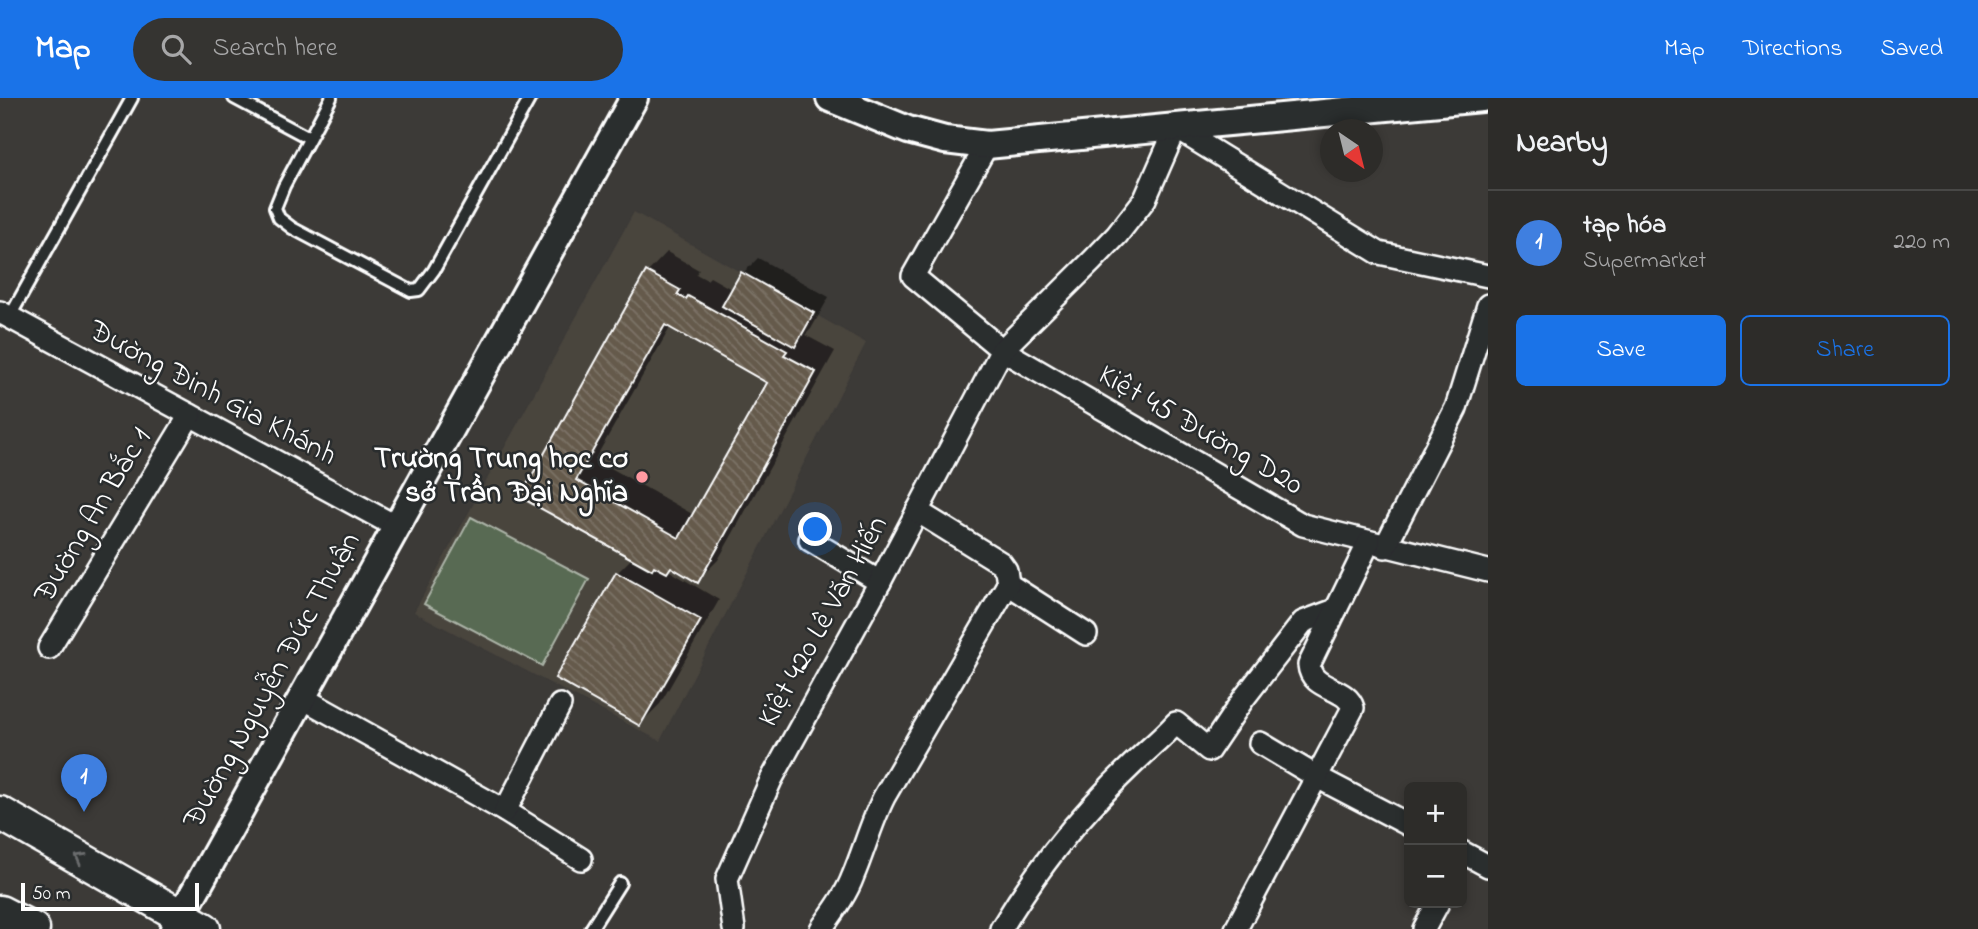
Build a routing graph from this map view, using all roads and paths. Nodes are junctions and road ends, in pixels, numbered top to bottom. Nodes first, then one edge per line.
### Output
1 (132, 98) edge
2 (234, 98) edge
3 (331, 98) edge
4 (530, 98) edge
5 (634, 98) edge
6 (830, 98) edge
7 (1482, 98) edge
8 (1175, 128) junction
9 (309, 138) junction
10 (987, 145) junction
11 (1488, 276) edge
12 (1488, 305) edge
13 (3, 321) edge
14 (1002, 350) junction
15 (190, 415) junction
16 (918, 511) junction
17 (397, 527) junction
18 (810, 540) dead end
19 (1377, 544) junction
20 (1488, 571) edge
21 (880, 582) junction
22 (1008, 584) junction
23 (1335, 610) junction
24 (1086, 634) dead end
25 (50, 648) dead end
26 (301, 697) junction
27 (560, 705) dead end
28 (1260, 743) dead end
29 (1317, 777) junction
30 (505, 811) junction
31 (0, 813) edge
32 (1404, 822) edge
33 (1467, 857) edge
34 (581, 859) dead end
35 (1488, 866) edge
36 (620, 883) dead end
37 (1435, 908) edge
38 (0, 912) edge
39 (186, 925) edge
40 (33, 929) edge
41 (591, 929) edge
42 (734, 929) edge
43 (821, 929) edge
44 (1001, 929) edge
45 (1236, 929) edge
46 (1424, 929) edge

1 - 13 lane
2 - 9 lane
3 - 9 lane
4 - 9 lane
5 - 17 street, Đường Nguyễn Đức Thuận
6 - 10 street
7 - 8 street
8 - 10 street
8 - 11 street
8 - 14 street, Kiệt 420 Lê Văn Hiến
10 - 14 street, Kiệt 45 Đường D20
12 - 19 street
13 - 15 street, Đường Đinh Gia Khánh
14 - 16 street, Kiệt 420 Lê Văn Hiến
14 - 19 street, Kiệt 45 Đường D20
15 - 17 street, Đường Đinh Gia Khánh
15 - 25 street, Đường An Bắc 1
16 - 21 street, Kiệt 420 Lê Văn Hiến
16 - 22 street
17 - 26 street, Đường Nguyễn Đức Thuận
18 - 21 street
19 - 20 street, Kiệt 45 Đường D20
19 - 23 street
21 - 42 street, Kiệt 420 Lê Văn Hiến
22 - 24 street
22 - 43 street
23 - 29 street
23 - 44 street
26 - 30 street
26 - 39 street, Đường Nguyễn Đức Thuận
27 - 30 street
28 - 29 street
29 - 32 street
29 - 45 street
30 - 34 street
39 -> 31 main road
33 - 35 street
36 - 41 lane
37 - 46 street
38 - 40 main road

